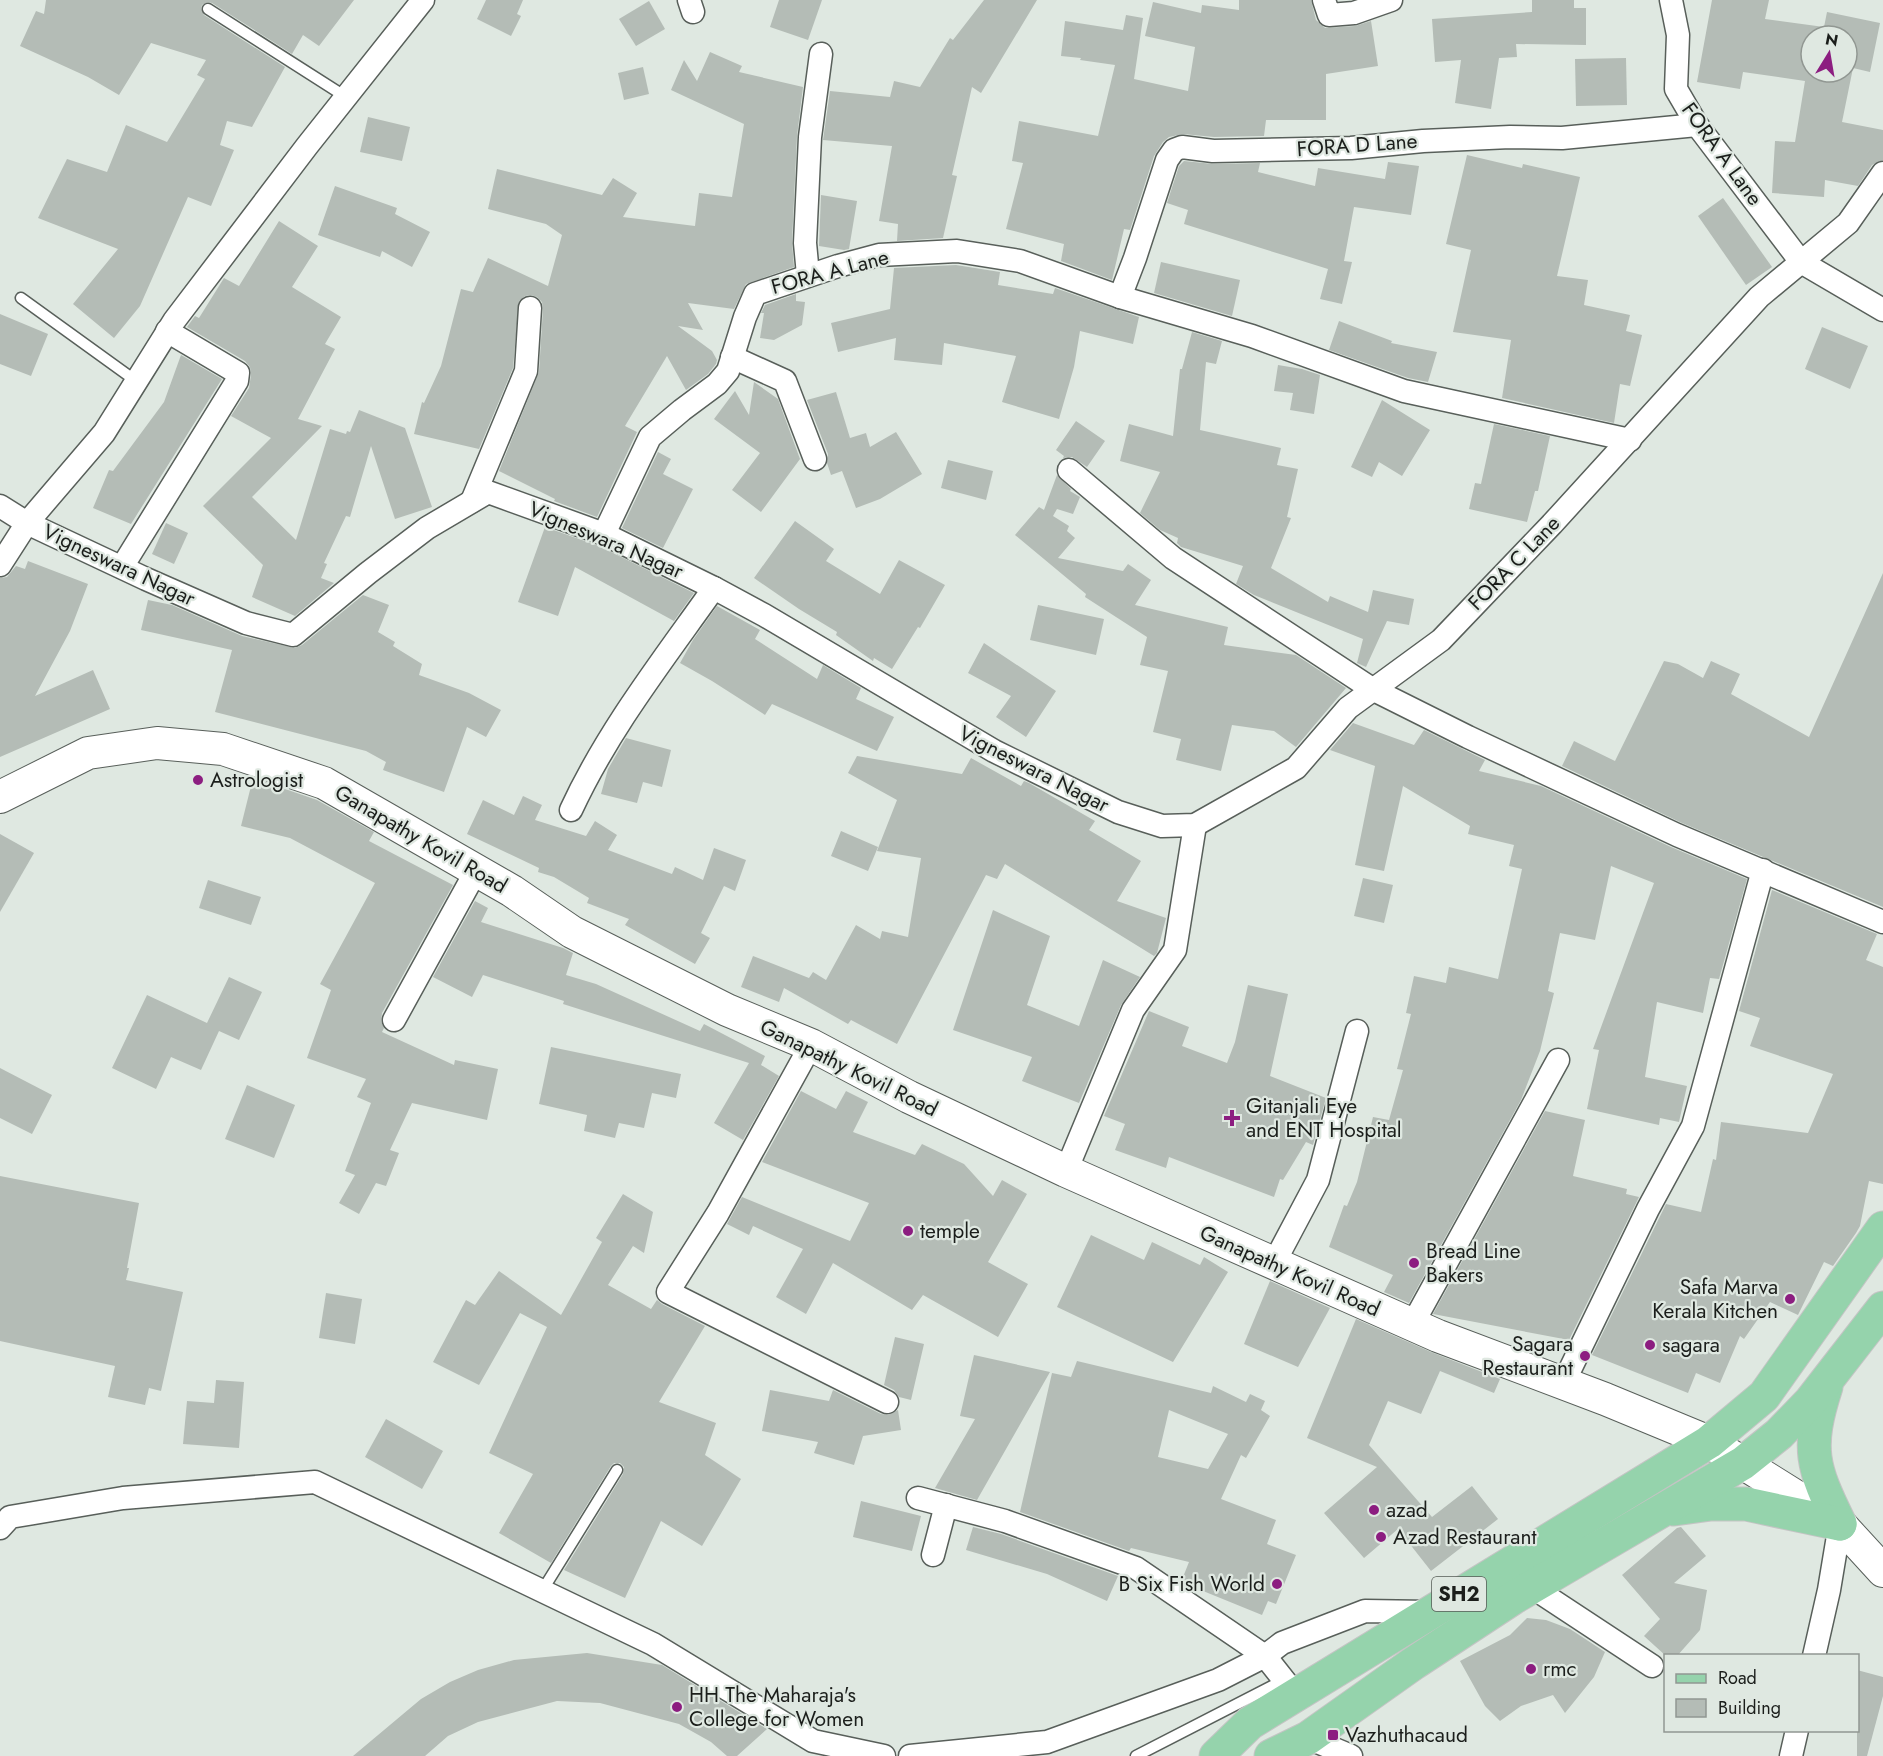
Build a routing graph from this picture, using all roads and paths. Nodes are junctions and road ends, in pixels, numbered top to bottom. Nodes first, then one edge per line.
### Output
1 (423, 0) edge
2 (1324, 0) edge
3 (1391, 0) edge
4 (1671, 0) edge
5 (208, 9) dead end
6 (821, 54) dead end
7 (346, 97) junction
8 (1697, 125) junction
9 (1883, 173) edge
10 (1801, 262) junction
11 (808, 275) junction
12 (1120, 297) junction
13 (21, 298) dead end
14 (530, 308) dead end
15 (1883, 310) edge
16 (167, 331) junction
17 (732, 357) junction
18 (136, 381) junction
19 (1630, 440) junction
20 (815, 459) dead end
21 (1069, 470) dead end
22 (472, 501) junction
23 (0, 506) edge
24 (27, 523) junction
25 (603, 534) junction
26 (0, 565) edge
27 (122, 567) junction
28 (714, 588) junction
29 (1372, 689) junction
30 (0, 797) edge
31 (571, 810) dead end
32 (1195, 825) junction
33 (476, 870) junction
34 (1763, 870) junction
35 (1883, 922) edge
36 (394, 1020) dead end
37 (1357, 1031) dead end
38 (811, 1046) junction
39 (1558, 1060) dead end
40 (1066, 1171) junction
41 (1883, 1228) edge
42 (1274, 1263) junction
43 (1883, 1308) edge
44 (1412, 1325) junction
45 (1828, 1380) junction
46 (1563, 1384) junction
47 (887, 1402) dead end
48 (1709, 1442) junction
49 (1743, 1462) junction
50 (617, 1470) dead end
51 (918, 1498) dead end
52 (946, 1505) junction
53 (1664, 1510) junction
54 (1840, 1524) junction
55 (0, 1528) edge
56 (1883, 1553) edge
57 (933, 1555) dead end
58 (1883, 1571) edge
59 (1532, 1587) junction
60 (542, 1591) junction
61 (1429, 1612) junction
62 (1814, 1654) edge
63 (1265, 1656) junction
64 (1652, 1666) dead end
65 (1290, 1687) junction
66 (1797, 1732) edge
67 (1308, 1738) junction
68 (884, 1756) edge
69 (910, 1756) edge
70 (1136, 1756) edge
71 (1216, 1756) edge
72 (1271, 1756) edge
73 (1351, 1756) edge
74 (1791, 1756) edge

1 - 7 street
2 - 3 street
4 - 8 street, FORA A Lane
5 - 7 lane
6 - 11 street
7 - 16 street
8 - 10 street, FORA A Lane
8 - 12 street, FORA D Lane
9 - 10 street, FORA C Lane
10 - 15 street
10 - 19 street, FORA C Lane
11 - 12 street, FORA A Lane
11 - 17 street, FORA A Lane
12 - 19 street, FORA A Lane
13 - 18 lane
14 - 22 street
16 - 18 street
16 - 27 street
17 - 20 street
17 - 25 street, FORA A Lane
18 - 24 street
19 - 29 street, FORA C Lane
21 - 29 street
22 - 25 street, Vigneswara Nagar
22 - 27 street, Vigneswara Nagar
23 - 24 street, Vigneswara Nagar
24 - 26 street
24 - 27 street, Vigneswara Nagar
25 - 28 street, Vigneswara Nagar
28 - 31 street
28 - 32 street, Vigneswara Nagar
29 - 32 street, FORA C Lane
29 - 34 street
30 - 33 main road, Ganapathy Kovil Road
32 - 40 street
33 - 36 street
33 - 38 main road, Ganapathy Kovil Road
34 - 35 street
34 - 46 street
37 - 42 street
38 - 40 main road, Ganapathy Kovil Road
38 - 47 street
39 - 44 street
40 - 42 main road, Ganapathy Kovil Road
41 - 48 main road, SH2
42 - 44 main road, Ganapathy Kovil Road
43 - 45 main road
44 - 46 main road, Ganapathy Kovil Road
45 - 49 main road
45 - 54 main road
46 - 48 main road, Ganapathy Kovil Road
48 - 49 main road, Ganapathy Kovil Road
48 - 61 main road, SH2
49 - 53 main road
49 - 54 main road, Ganapathy Kovil Road
50 - 60 lane
51 - 52 street
52 - 57 street
52 - 63 street
53 - 54 main road
53 - 59 main road
54 - 56 street
54 - 58 main road, Ganapathy Kovil Road
54 - 62 street
55 - 60 street
59 - 64 street
59 - 67 main road
60 - 68 street
61 - 63 street
61 - 65 main road, SH2
63 - 65 street
63 - 69 street
65 - 70 lane
65 - 71 main road, SH2
66 - 74 street
67 - 72 main road
67 - 73 street

